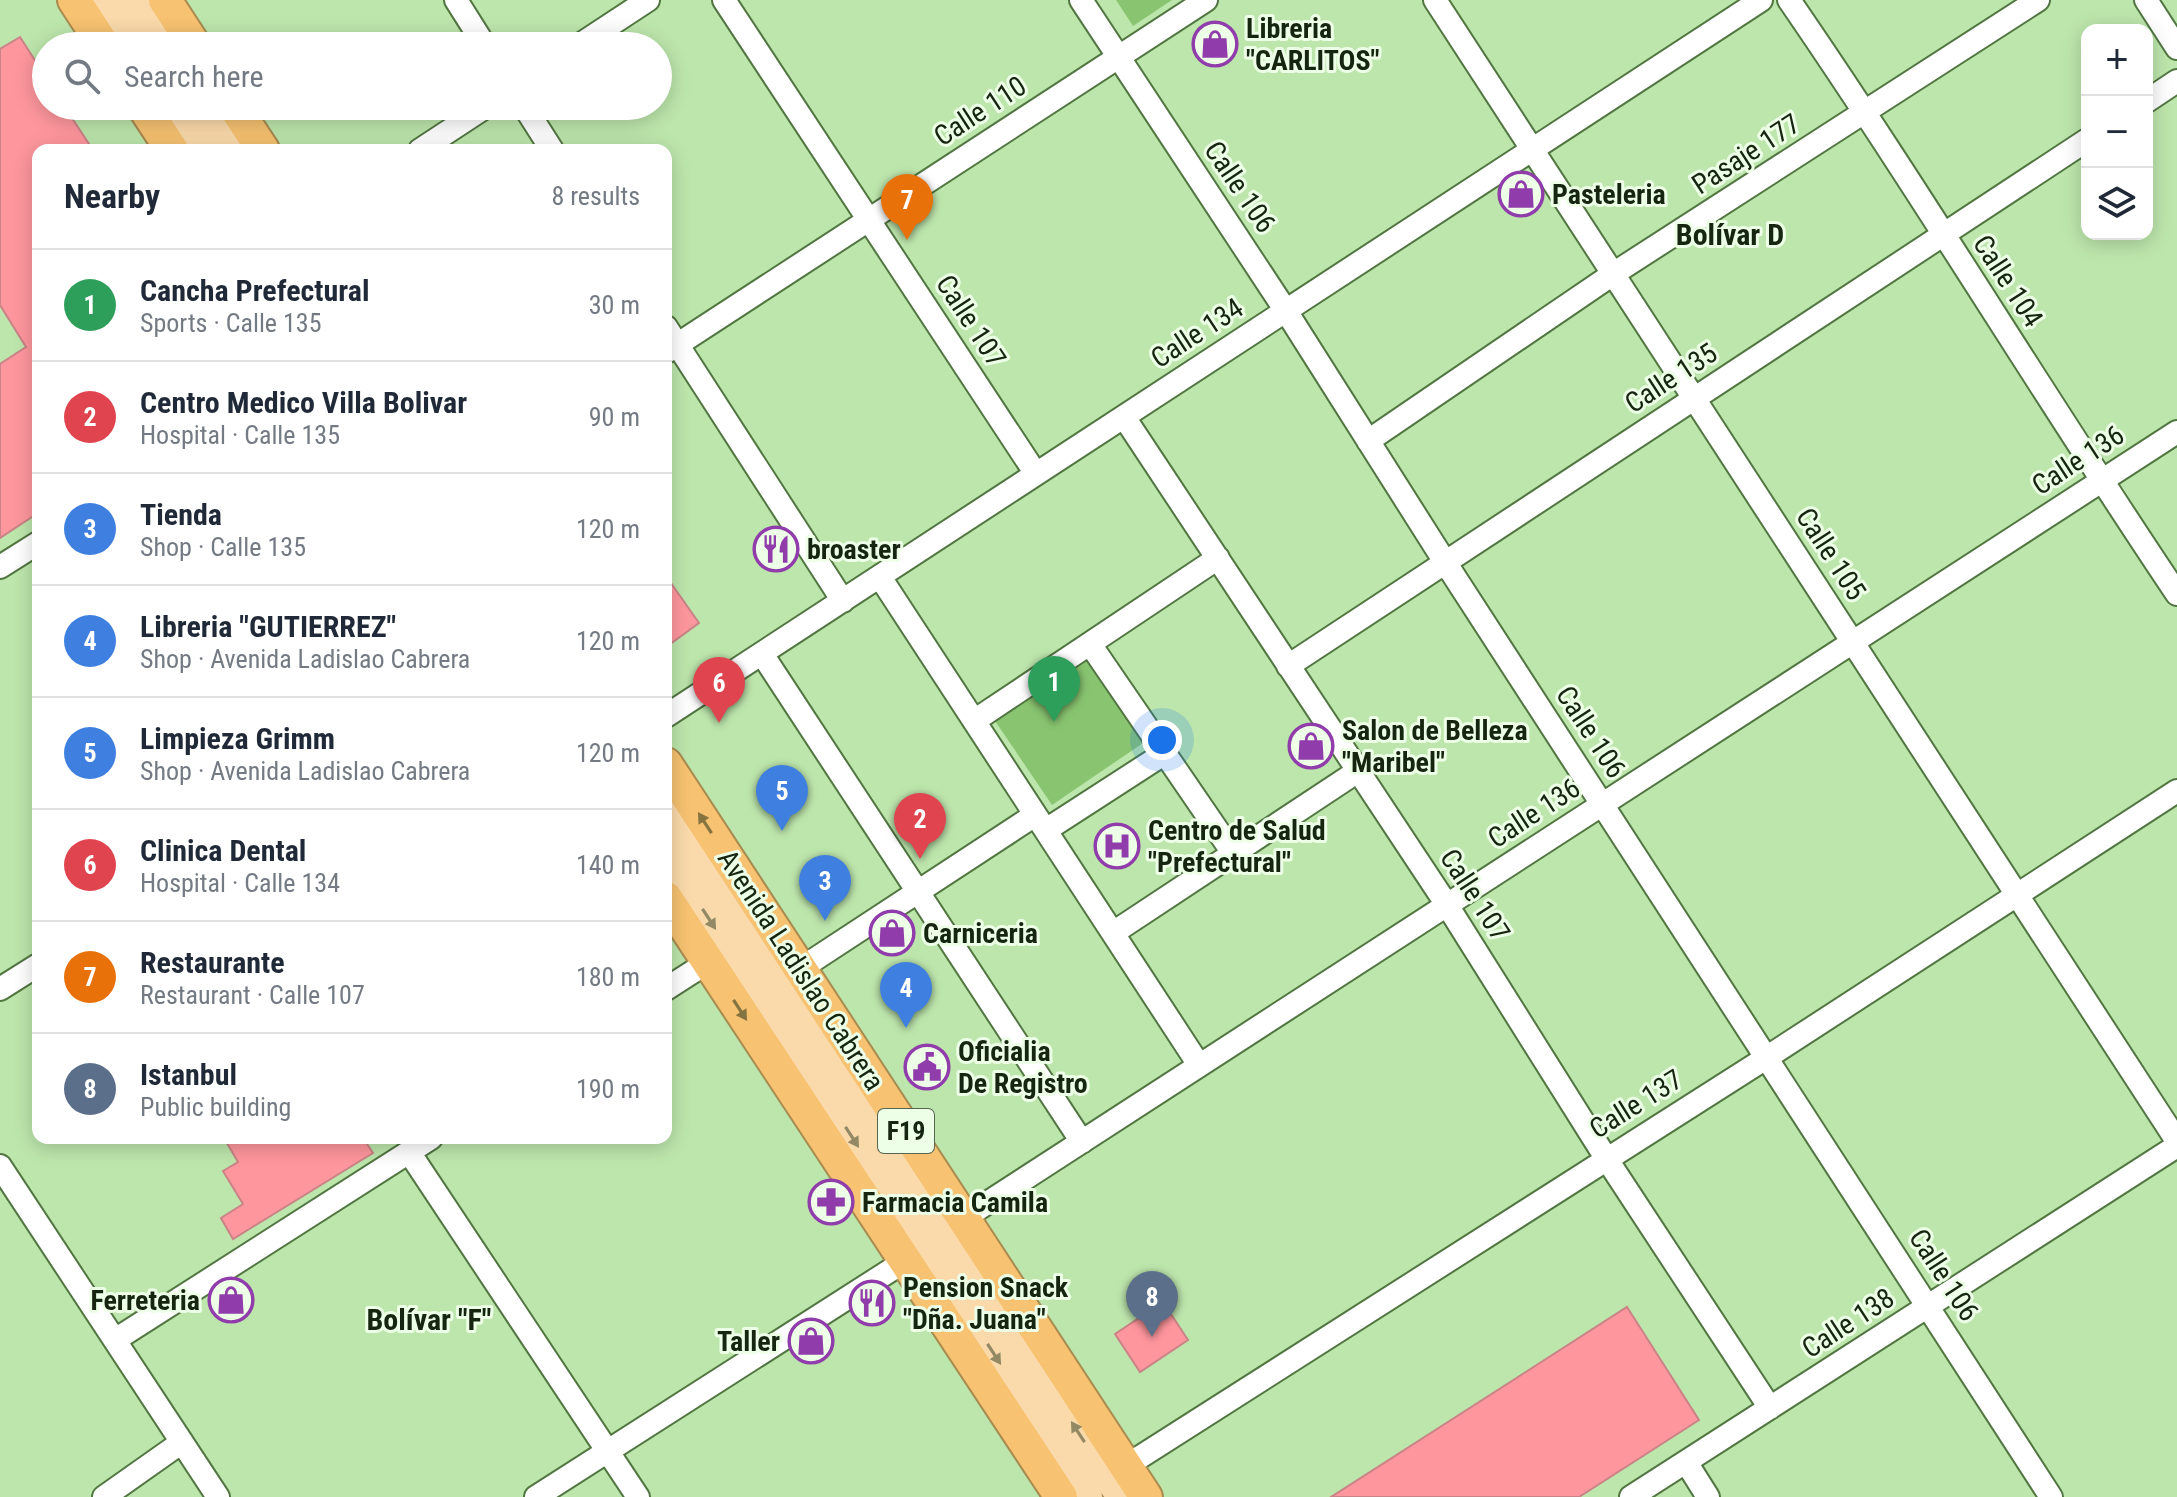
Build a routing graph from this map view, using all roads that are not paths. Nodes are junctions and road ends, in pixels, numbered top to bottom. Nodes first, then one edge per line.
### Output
1 (134, 0) edge
2 (165, 0) edge
3 (456, 0) edge
4 (648, 0) edge
5 (724, 0) edge
6 (1081, 0) edge
7 (1206, 0) edge
8 (1435, 0) edge
9 (1761, 0) edge
10 (1789, 0) edge
11 (2038, 0) edge
12 (2146, 0) edge
13 (87, 2) edge
14 (99, 32) edge
15 (120, 32) edge
16 (155, 32) edge
17 (186, 32) edge
18 (476, 32) edge
19 (599, 32) edge
20 (2177, 48) edge
21 (1118, 57) junction
22 (2177, 81) edge
23 (2153, 97) edge
24 (1866, 112) junction
25 (152, 120) edge
26 (184, 120) edge
27 (213, 120) edge
28 (243, 120) edge
29 (466, 120) edge
30 (533, 120) edge
31 (168, 144) edge
32 (199, 144) edge
33 (229, 144) edge
34 (259, 144) edge
35 (429, 144) edge
36 (548, 144) edge
37 (2081, 144) edge
38 (1532, 150) junction
39 (869, 220) junction
40 (1943, 235) junction
41 (1613, 274) junction
42 (1286, 311) junction
43 (672, 340) edge
44 (672, 344) edge
45 (1694, 399) junction
46 (1124, 417) junction
47 (2177, 432) edge
48 (1368, 441) junction
49 (1036, 474) junction
50 (2101, 481) junction
51 (32, 547) edge
52 (1218, 558) junction
53 (1445, 562) junction
54 (0, 567) edge
55 (880, 577) junction
56 (2177, 594) edge
57 (843, 601) junction
58 (1853, 642) junction
59 (1090, 644) junction
60 (762, 654) junction
61 (1288, 666) junction
62 (672, 712) edge
63 (974, 721) junction
64 (1165, 753) junction
65 (1358, 771) junction
66 (672, 773) edge
67 (2177, 791) edge
68 (1603, 804) junction
69 (672, 816) edge
70 (1041, 822) junction
71 (1233, 853) junction
72 (672, 863) edge
73 (919, 890) junction
74 (2017, 895) junction
75 (1447, 905) junction
76 (672, 907) edge
77 (1113, 933) junction
78 (708, 962) junction
79 (32, 969) edge
80 (800, 969) junction
81 (672, 985) edge
82 (0, 989) edge
83 (1766, 1058) junction
84 (1199, 1065) junction
85 (1082, 1142) junction
86 (422, 1144) edge
87 (2177, 1144) edge
88 (409, 1152) junction
89 (1606, 1158) junction
90 (0, 1166) edge
91 (964, 1218) junction
92 (905, 1261) junction
93 (1929, 1306) junction
94 (115, 1340) junction
95 (1770, 1408) junction
96 (182, 1442) junction
97 (608, 1451) junction
98 (1686, 1462) junction
99 (1123, 1481) edge
100 (104, 1497) edge
101 (218, 1497) edge
102 (536, 1497) edge
103 (638, 1497) edge
104 (1061, 1497) edge
105 (1088, 1497) edge
106 (1146, 1497) edge
107 (1631, 1497) edge
108 (1708, 1497) edge
109 (2051, 1497) edge

1 - 16 main road
2 - 17 highway
3 - 18 street
4 - 19 street
5 - 39 street, Calle 107
6 - 21 street, Calle 106
7 - 21 street, Calle 110
8 - 38 street, Calle 105
9 - 38 street, Calle 134
10 - 24 street, Calle 104
11 - 24 street, Pasaje 177
12 - 20 street
13 - 14 highway
13 - 15 main road
21 - 39 street, Calle 110
21 - 42 street, Calle 106
22 - 23 street
24 - 40 street, Calle 104
24 - 41 street, Pasaje 177
25 - 31 highway
26 - 32 main road
27 - 33 main road
28 - 34 highway
29 - 35 street
30 - 36 street
37 - 40 street, Calle 135
38 - 41 street, Calle 105
38 - 42 street, Calle 134
39 - 43 street, Calle 110
39 - 49 street, Calle 107
40 - 45 street, Calle 135
40 - 50 street, Calle 104
41 - 45 street, Calle 105
41 - 48 street, Pasaje 177
42 - 46 street, Calle 134
42 - 48 street, Calle 106
44 - 57 street
45 - 53 street, Calle 135
45 - 58 street, Calle 105
46 - 49 street, Calle 134
46 - 52 street, Calle 107
47 - 50 street, Calle 136
48 - 53 street, Calle 106
49 - 55 street, Calle 134
50 - 56 street, Calle 104
50 - 58 street, Calle 136
51 - 54 street
52 - 59 street
52 - 61 street, Calle 107
53 - 61 street, Calle 135
53 - 68 street, Calle 106
55 - 57 street, Calle 134
55 - 63 street
57 - 60 street, Calle 134
58 - 68 street, Calle 136
58 - 74 street, Calle 105
59 - 63 street
59 - 64 street
60 - 62 street, Calle 134
60 - 73 street
61 - 65 street, Calle 107
63 - 70 street
64 - 70 street
64 - 71 street
65 - 71 street
65 - 75 street, Calle 107
80 -> 66 highway, Avenida Ladislao Cabrera / F19
67 - 74 street, Calle 137
68 - 75 street, Calle 136
68 - 83 street, Calle 106
99 -> 69 main road, Avenida Ladislao Cabrera / F19
70 - 73 street
70 - 77 street
71 - 77 street
72 -> 105 main road, Avenida Ladislao Cabrera / F19
73 - 80 street
73 - 85 street
74 - 83 street, Calle 137
74 - 87 street, Calle 105
75 - 84 street, Calle 136
75 - 89 street, Calle 107
76 - 78 highway, F19
77 - 84 street
78 - 81 street
78 -> 92 highway, F19
79 - 82 street
80 - 91 highway, Avenida Ladislao Cabrera / F19
83 - 89 street, Calle 137
83 - 93 street, Calle 106
84 - 85 street, Calle 136
85 - 91 street, Calle 136
86 - 88 street
87 - 93 street, Calle 138
88 - 94 street
88 - 97 street
89 - 95 street, Calle 107
89 - 99 street, Calle 137
90 - 94 street
91 - 99 highway, Avenida Ladislao Cabrera / F19
92 - 97 street
92 - 104 highway, F19
93 - 95 street, Calle 138
93 - 109 street, Calle 106
94 - 96 street
95 - 98 street, Calle 138
96 - 100 street
96 - 101 street
97 - 102 street
97 - 103 street
98 - 107 street, Calle 138
98 - 108 street
99 - 106 highway, Avenida Ladislao Cabrera / F19

